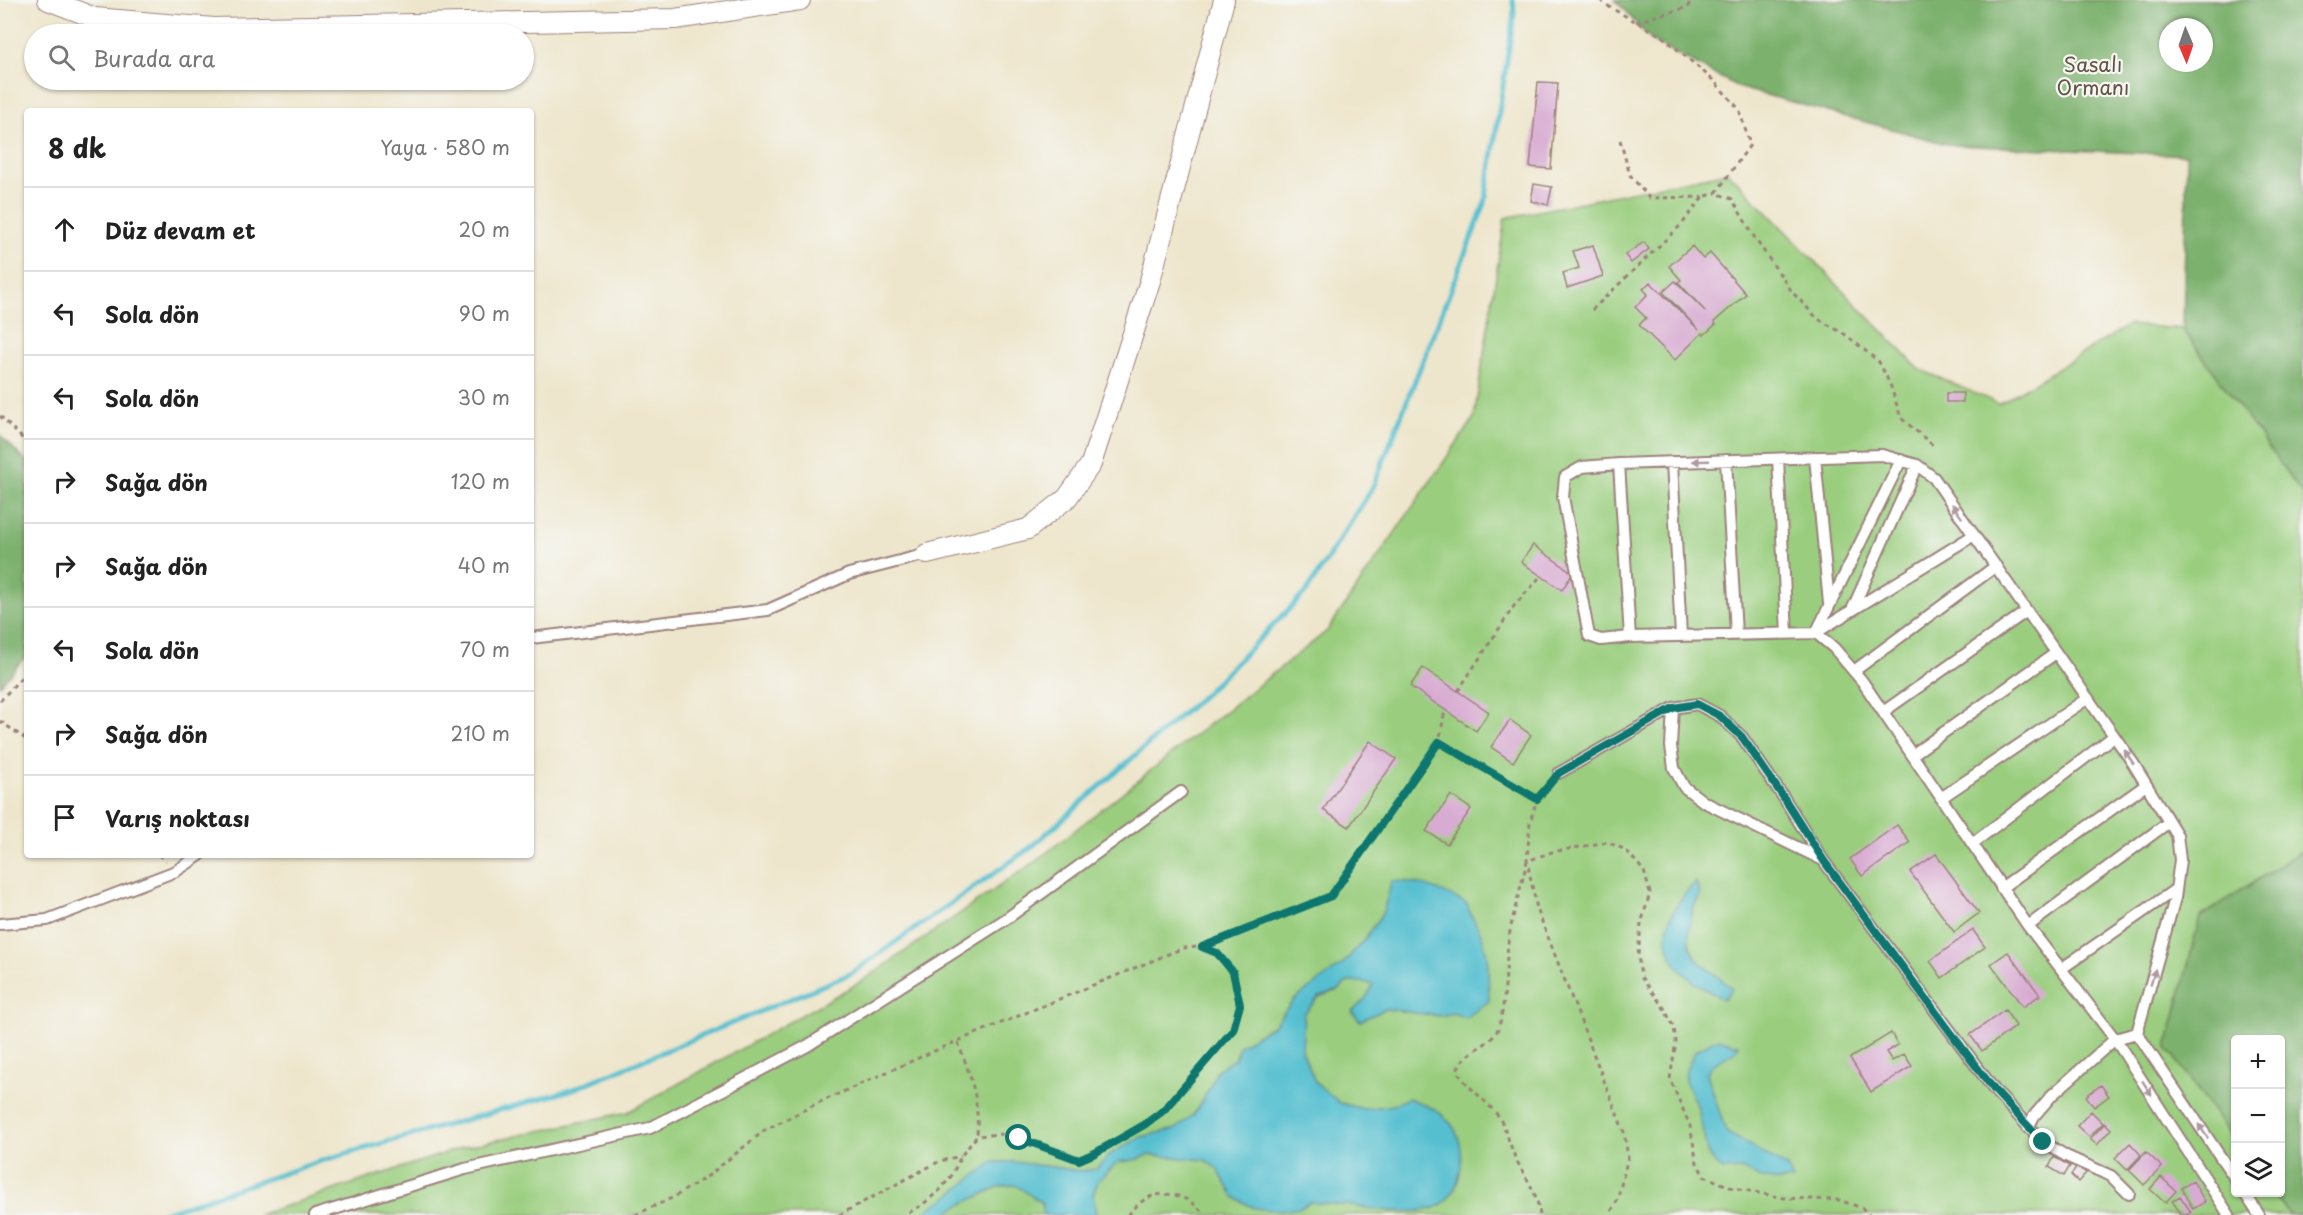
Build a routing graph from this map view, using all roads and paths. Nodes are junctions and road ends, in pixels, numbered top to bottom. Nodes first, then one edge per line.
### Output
1 (48, 0) edge
2 (800, 0) edge
3 (1224, 0) edge
4 (1600, 0) edge
5 (1690, 0) edge
6 (1635, 22) junction
7 (166, 24) edge
8 (419, 24) edge
9 (1620, 140) dead end
10 (1716, 193) junction
11 (1703, 197) junction
12 (1592, 310) dead end
13 (0, 416) edge
14 (24, 440) edge
15 (1935, 447) dead end
16 (1815, 457) junction
17 (1778, 459) junction
18 (1726, 460) junction
19 (1901, 460) junction
20 (1672, 462) junction
21 (1619, 464) junction
22 (1917, 465) junction
23 (1974, 535) junction
24 (927, 554) joint
25 (1996, 566) junction
26 (1541, 576) dead end
27 (1829, 604) junction
28 (1851, 611) junction
29 (2027, 611) junction
30 (1787, 633) junction
31 (1816, 633) junction
32 (1736, 634) junction
33 (1681, 636) junction
34 (1630, 637) junction
35 (534, 638) edge
36 (2056, 653) junction
37 (1854, 671) junction
38 (24, 673) edge
39 (1458, 691) dead end
40 (2088, 698) junction
41 (0, 701) edge
42 (1673, 708) junction
43 (1444, 710) dead end
44 (1882, 712) junction
45 (0, 721) edge
46 (2114, 736) junction
47 (24, 738) edge
48 (1439, 742) junction
49 (1912, 755) junction
50 (1559, 773) joint
51 (2146, 785) junction
52 (1181, 792) dead end
53 (1941, 798) junction
54 (1537, 799) junction
55 (2169, 822) junction
56 (1972, 844) junction
57 (196, 858) edge
58 (1527, 861) junction
59 (1824, 861) junction
60 (2001, 888) junction
61 (2176, 890) junction
62 (0, 924) edge
63 (2028, 926) junction
64 (1202, 947) junction
65 (2061, 969) junction
66 (2137, 1033) junction
67 (2115, 1039) junction
68 (957, 1041) junction
69 (2028, 1128) junction
70 (977, 1136) junction
71 (961, 1156) junction
72 (2231, 1174) edge
73 (2129, 1194) dead end
74 (2247, 1197) edge
75 (315, 1215) edge
76 (635, 1215) edge
77 (839, 1215) edge
78 (905, 1215) edge
79 (1128, 1215) edge
80 (1204, 1215) edge
81 (1540, 1215) edge
82 (1609, 1215) edge
83 (1870, 1215) edge
84 (2229, 1215) edge
85 (2259, 1215) edge

1 - 7 street
2 - 8 street
3 - 24 street
4 - 6 path
5 - 6 path
6 - 10 path
9 - 11 path
10 - 11 path
10 - 15 path
11 - 12 path
13 - 14 path
16 - 17 lane
16 - 19 lane
16 - 27 lane
17 - 18 lane
17 - 30 lane
18 -> 20 lane
18 - 32 lane
19 - 22 lane
19 - 27 lane
20 - 21 lane
20 - 33 lane
21 - 34 lane
21 - 34 lane
23 -> 22 lane
22 - 28 lane
23 - 25 lane
23 - 28 lane
24 - 35 lane
25 - 29 lane
25 - 37 lane
26 - 39 path
27 - 31 lane
28 - 31 lane
29 - 36 lane
29 - 44 lane
30 - 31 lane
30 - 32 lane
31 - 37 lane
32 - 33 lane
33 - 34 lane
36 - 40 lane
36 - 49 lane
37 - 44 lane
38 - 41 path
40 - 46 lane
40 - 53 lane
42 - 50 lane
42 - 59 lane
42 - 59 lane
43 - 48 path
44 - 49 lane
45 - 47 path
51 -> 46 lane
46 - 56 lane
48 - 54 path
48 - 64 path
49 - 53 lane
50 - 54 path
51 - 55 lane
51 - 60 lane
52 - 75 lane
53 - 56 lane
54 - 58 path
55 - 61 lane
55 - 63 lane
56 - 60 lane
57 - 62 lane
58 - 81 path
58 - 82 path
58 - 83 path
59 - 69 lane
60 - 63 lane
61 - 65 lane
66 -> 61 lane
63 - 65 lane
64 - 68 path
64 - 70 path
65 - 67 lane
66 - 67 lane
72 -> 66 lane
67 - 69 lane
67 -> 84 lane
68 - 70 path
68 - 76 path
69 - 73 lane
70 - 71 path
71 - 77 path
71 - 78 path
74 - 85 lane
79 - 80 path

